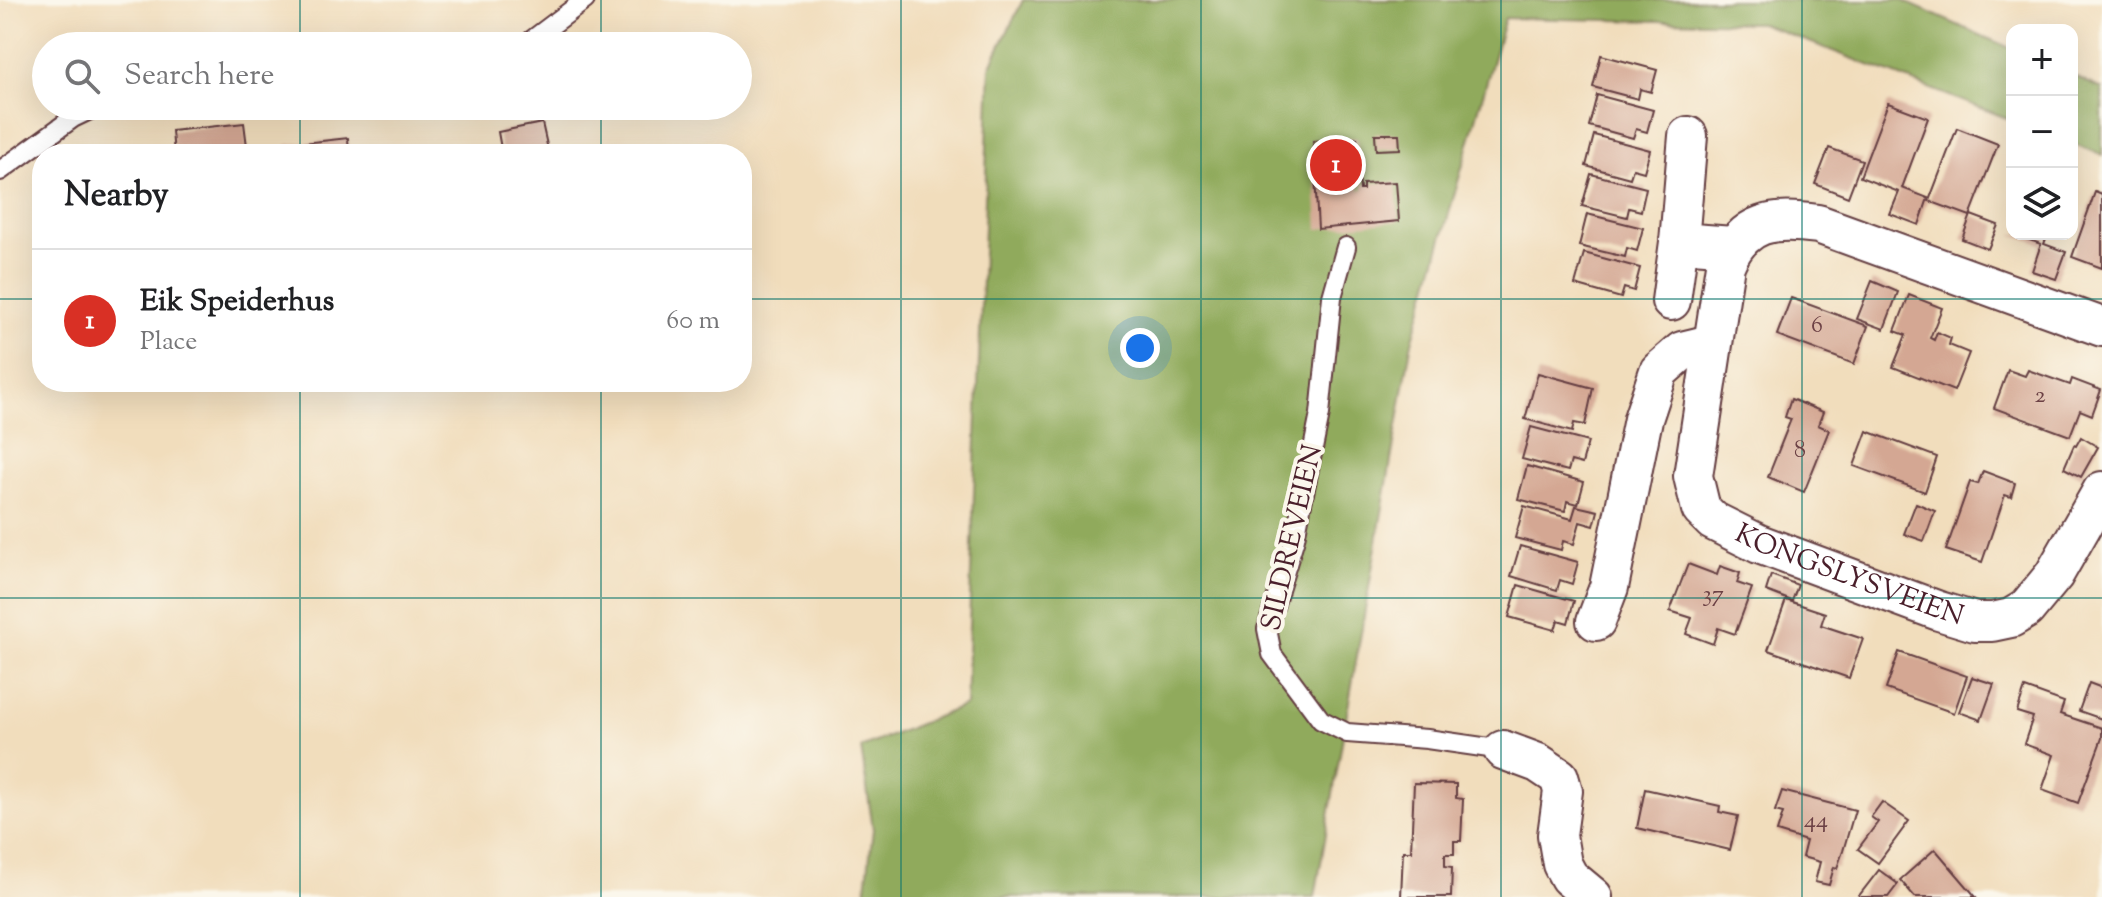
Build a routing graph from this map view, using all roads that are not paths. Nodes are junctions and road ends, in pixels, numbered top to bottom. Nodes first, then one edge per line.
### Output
1 (585, 0) edge
2 (543, 32) edge
3 (70, 120) edge
4 (1688, 136) dead end
5 (37, 144) edge
6 (32, 148) edge
7 (0, 171) edge
8 (1679, 242) junction
9 (1733, 246) junction
10 (1346, 247) dead end
11 (1671, 301) dead end
12 (2102, 327) edge
13 (1711, 344) junction
14 (2102, 491) edge
15 (1596, 621) dead end
16 (1503, 750) joint
17 (1593, 897) edge

1 - 2 lane
3 - 5 lane
4 - 8 street
6 - 7 lane
8 - 9 street
8 - 11 street
9 - 12 street
9 - 13 street, KONGSLYSVEIEN
10 - 16 lane, SILDREVEIEN
13 - 14 street, KONGSLYSVEIEN
13 - 15 street
16 - 17 street, SILDREVEIEN

